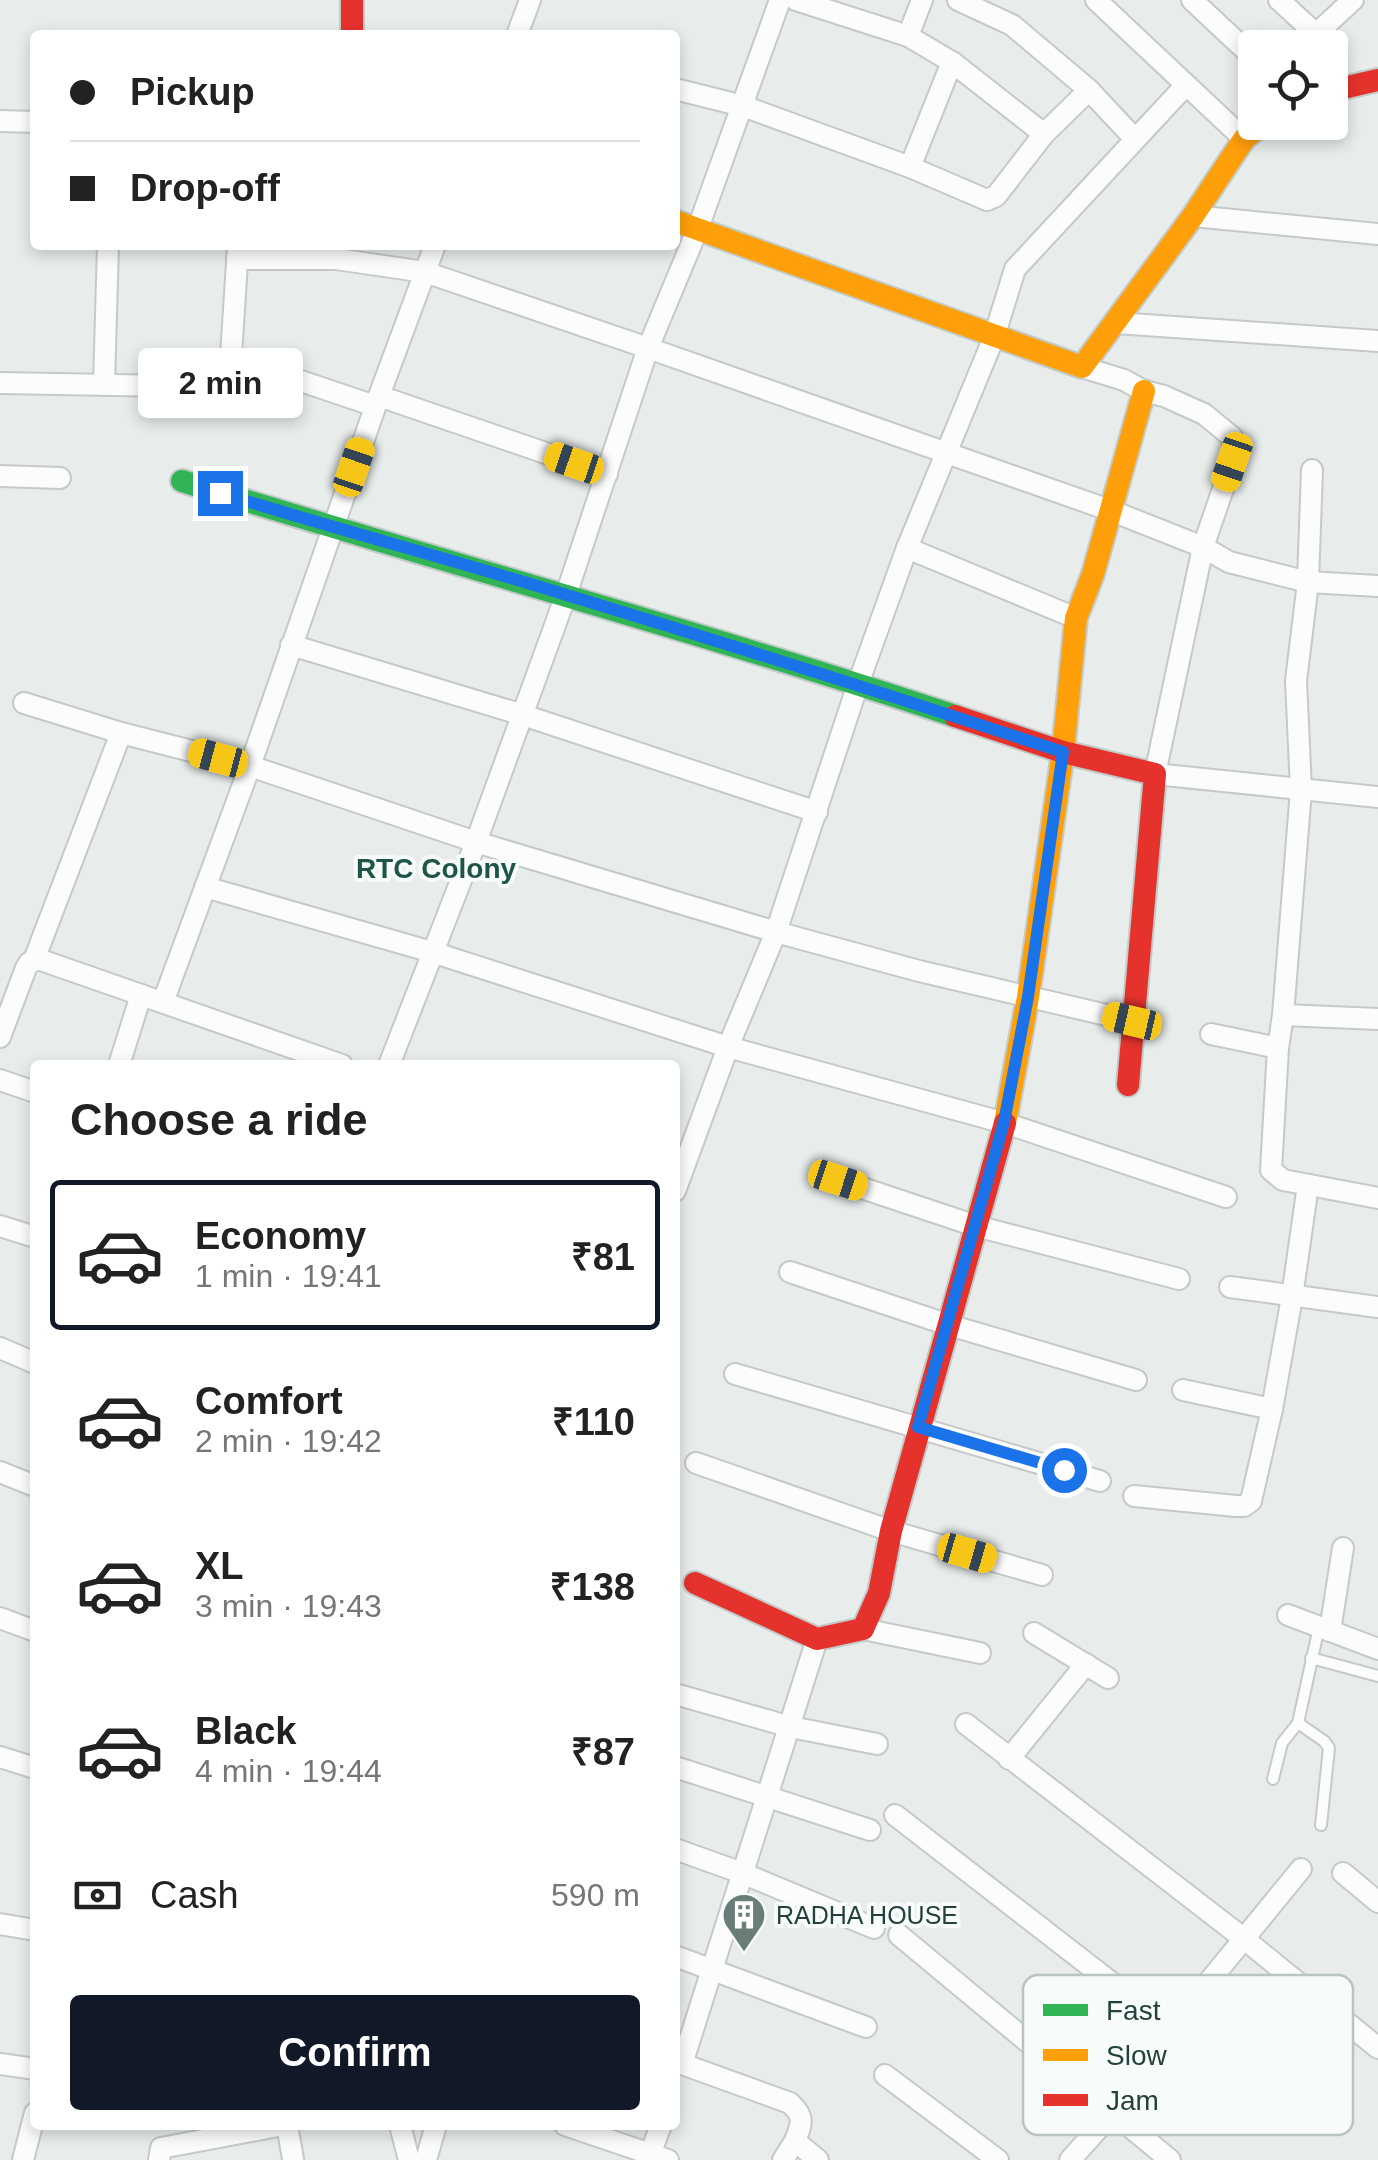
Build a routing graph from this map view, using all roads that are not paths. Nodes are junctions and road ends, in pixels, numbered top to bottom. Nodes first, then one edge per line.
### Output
1 (352, 0) edge
2 (530, 0) edge
3 (780, 0) edge
4 (796, 0) edge
5 (922, 0) edge
6 (958, 0) edge
7 (1098, 0) edge
8 (1192, 0) edge
9 (1278, 0) edge
10 (1353, 0) edge
11 (352, 30) edge
12 (520, 30) edge
13 (1302, 30) edge
14 (1322, 30) edge
15 (908, 36) junction
16 (1238, 44) edge
17 (952, 62) junction
18 (1378, 80) edge
19 (1186, 85) junction
20 (1348, 87) edge
21 (680, 89) edge
22 (1089, 90) junction
23 (744, 106) junction
24 (0, 121) edge
25 (30, 122) edge
26 (1238, 133) edge
27 (1044, 134) junction
28 (1134, 138) junction
29 (1243, 140) edge
30 (910, 167) junction
31 (1193, 216) junction
32 (680, 222) edge
33 (698, 228) junction
34 (1378, 234) edge
35 (108, 250) edge
36 (433, 250) edge
37 (238, 252) edge
38 (425, 272) junction
39 (1116, 323) junction
40 (994, 337) junction
41 (1378, 342) edge
42 (648, 348) junction
43 (1082, 367) junction
44 (296, 379) dead end
45 (0, 382) edge
46 (104, 384) junction
47 (1144, 391) junction
48 (377, 401) junction
49 (947, 454) junction
50 (1312, 470) dead end
51 (606, 474) junction
52 (0, 476) edge
53 (60, 478) dead end
54 (182, 482) dead end
55 (1112, 511) junction
56 (333, 528) junction
57 (1203, 547) junction
58 (907, 548) junction
59 (1308, 582) junction
60 (1378, 586) edge
61 (566, 594) junction
62 (1076, 618) junction
63 (290, 644) junction
64 (858, 684) junction
65 (24, 703) dead end
66 (523, 714) junction
67 (122, 733) junction
68 (1063, 752) junction
69 (250, 766) junction
70 (1156, 774) junction
71 (1300, 790) junction
72 (1378, 796) edge
73 (818, 812) junction
74 (476, 842) junction
75 (205, 887) junction
76 (776, 932) junction
77 (432, 952) junction
78 (34, 960) junction
79 (141, 995) junction
80 (1028, 997) junction
81 (163, 1002) junction
82 (1283, 1015) junction
83 (1378, 1019) edge
84 (1132, 1021) junction
85 (1210, 1034) dead end
86 (0, 1036) edge
87 (728, 1047) junction
88 (1278, 1048) junction
89 (121, 1060) edge
90 (328, 1060) edge
91 (391, 1060) edge
92 (0, 1080) edge
93 (1128, 1084) dead end
94 (30, 1090) edge
95 (1004, 1122) junction
96 (680, 1170) edge
97 (838, 1180) dead end
98 (1308, 1185) junction
99 (1226, 1198) dead end
100 (1378, 1198) edge
101 (0, 1226) edge
102 (976, 1226) junction
103 (30, 1236) edge
104 (790, 1272) dead end
105 (1179, 1279) dead end
106 (1230, 1287) dead end
107 (1292, 1297) junction
108 (1378, 1307) edge
109 (949, 1324) junction
110 (0, 1348) edge
111 (30, 1361) edge
112 (735, 1374) dead end
113 (1136, 1380) dead end
114 (1182, 1390) dead end
115 (1272, 1409) junction
116 (918, 1427) junction
117 (696, 1463) dead end
118 (0, 1472) edge
119 (1100, 1481) dead end
120 (30, 1484) edge
121 (1134, 1496) dead end
122 (891, 1531) junction
123 (1343, 1548) dead end
124 (1042, 1575) dead end
125 (695, 1583) dead end
126 (1288, 1616) dead end
127 (0, 1618) edge
128 (30, 1629) edge
129 (863, 1629) junction
130 (1325, 1629) junction
131 (1034, 1633) dead end
132 (817, 1638) junction
133 (1378, 1649) edge
134 (980, 1653) dead end
135 (1311, 1658) junction
136 (1086, 1664) junction
137 (1378, 1676) edge
138 (1108, 1678) dead end
139 (680, 1695) edge
140 (1298, 1723) junction
141 (966, 1724) dead end
142 (791, 1727) junction
143 (876, 1744) dead end
144 (0, 1757) edge
145 (1009, 1759) junction
146 (30, 1766) edge
147 (680, 1769) edge
148 (1274, 1779) dead end
149 (766, 1798) junction
150 (895, 1815) dead end
151 (1321, 1825) dead end
152 (870, 1830) dead end
153 (680, 1851) edge
154 (1301, 1869) dead end
155 (1343, 1873) dead end
156 (742, 1874) junction
157 (1378, 1902) edge
158 (0, 1924) edge
159 (874, 1928) dead end
160 (30, 1929) edge
161 (899, 1935) dead end
162 (1242, 1938) junction
163 (680, 1958) edge
164 (714, 1970) junction
165 (1101, 1975) edge
166 (1213, 1975) edge
167 (1288, 1975) edge
168 (866, 2026) dead end
169 (1353, 2028) edge
170 (1023, 2037) edge
171 (1378, 2048) edge
172 (680, 2062) edge
173 (0, 2064) edge
174 (30, 2068) edge
175 (680, 2071) edge
176 (886, 2075) dead end
177 (31, 2130) edge
178 (258, 2130) edge
179 (286, 2130) edge
180 (401, 2130) edge
181 (435, 2130) edge
182 (579, 2130) edge
183 (660, 2130) edge
184 (1092, 2135) edge
185 (1141, 2135) edge
186 (795, 2142) junction
187 (656, 2158) edge
188 (293, 2159) edge
189 (24, 2160) edge
190 (159, 2160) edge
191 (409, 2160) edge
192 (426, 2160) edge
193 (783, 2160) edge
194 (818, 2160) edge
195 (998, 2160) edge
196 (1070, 2160) edge
197 (1170, 2160) edge

1 - 11 street
2 - 12 street
3 - 23 street
4 - 15 street
5 - 15 street
6 - 22 street
7 - 19 street
8 - 16 street
9 - 13 street
10 - 14 street
15 - 17 street
17 - 27 street
17 - 30 street
18 - 20 street
19 - 26 street
19 - 28 street
21 - 23 street
22 - 27 street
22 - 28 street
23 - 30 street
23 - 33 street
24 - 25 street
27 - 30 street
28 - 40 street
29 - 31 street
31 - 34 street
31 - 39 street
32 - 33 street
33 - 40 street
33 - 42 street
35 - 46 street
36 - 38 street
37 - 38 street
37 - 46 street
38 - 42 street
38 - 48 street
39 - 41 street
39 - 43 street
40 - 43 street
40 - 49 street
42 - 49 street
42 - 51 street
43 - 47 street
44 - 48 street
45 - 46 street
47 - 55 street
47 - 57 street
48 - 51 street
48 - 56 street
49 - 55 street
49 - 58 street
50 - 59 street
51 - 61 street
52 - 53 street
54 - 56 street
55 - 57 street
55 - 62 street
56 - 61 street
56 - 63 street
57 - 59 street
57 - 70 street
58 - 62 street
58 - 64 street
59 - 60 street
59 - 71 street
61 - 64 street
61 - 66 street
62 - 68 street
63 - 66 street
63 - 69 street
64 - 68 street
64 - 73 street
65 - 67 street
66 - 73 street
66 - 74 street
67 - 69 street
67 - 78 street
68 - 70 street
68 - 80 street
69 - 74 street
69 - 75 street
70 - 71 street
70 - 84 street
71 - 72 street
71 - 82 street
73 - 76 street
74 - 76 street
74 - 77 street
75 - 77 street
75 - 81 street
76 - 80 street
76 - 87 street
77 - 87 street
77 - 91 street
78 - 79 street
78 - 86 street
79 - 81 street
79 - 89 street
80 - 84 street
80 - 95 street
81 - 90 street
82 - 83 street
82 - 88 street
84 - 93 street
85 - 88 street
87 - 95 street
87 - 96 street
88 - 98 street
92 - 94 street
95 - 99 street
95 - 102 street
97 - 102 street
98 - 100 street
98 - 107 street
101 - 103 street
102 - 105 street
102 - 109 street
104 - 109 street
106 - 107 street
107 - 108 street
107 - 115 street
109 - 113 street
109 - 116 street
110 - 111 street
112 - 116 street
114 - 115 street
115 - 121 street
116 - 119 street
116 - 122 street
117 - 122 street
118 - 120 street
122 - 124 street
122 - 129 street
123 - 130 street
125 - 132 street
126 - 130 street
127 - 128 street
129 - 132 street
129 - 134 street
130 - 133 street
130 - 135 lane
131 - 136 street
132 - 142 street
135 - 137 lane
135 - 140 lane
136 - 138 street
136 - 145 street
139 - 142 street
140 - 148 lane
140 - 151 lane
141 - 145 street
142 - 143 street
142 - 149 street
144 - 146 street
145 - 162 street
147 - 149 street
149 - 152 street
149 - 156 street
150 - 165 street
153 - 156 street
154 - 162 street
155 - 157 street
156 - 159 street
156 - 164 street
158 - 160 street
161 - 170 street
162 - 166 street
162 - 167 street
163 - 164 street
164 - 168 street
164 - 172 street
169 - 171 street
173 - 174 street
175 - 186 street
176 - 195 street
177 - 189 street
178 - 190 street
179 - 188 street
180 - 191 street
181 - 192 street
182 - 187 street
183 - 187 street
184 - 196 street
185 - 197 street
186 - 193 street
186 - 194 street

